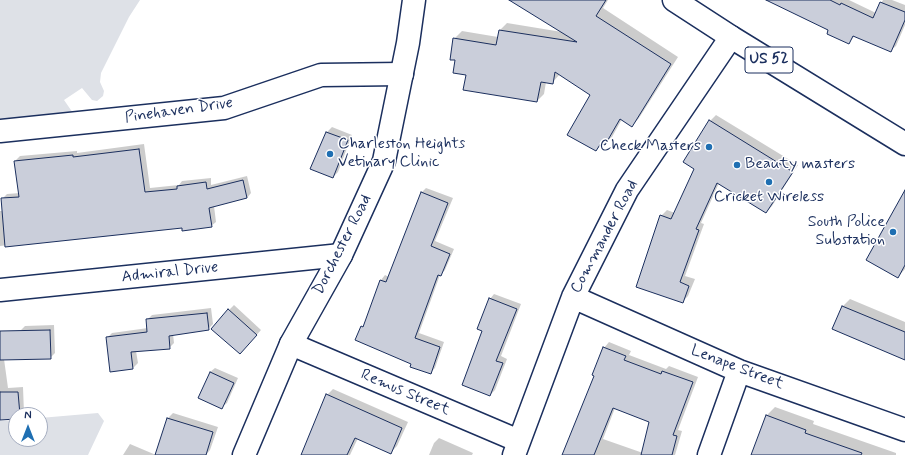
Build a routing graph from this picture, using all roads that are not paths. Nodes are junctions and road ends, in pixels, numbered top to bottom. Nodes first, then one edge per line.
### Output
1 (414, 0) edge
2 (674, 0) edge
3 (731, 37) junction
4 (402, 74) junction
5 (0, 131) edge
6 (905, 144) edge
7 (341, 255) junction
8 (0, 290) edge
9 (573, 297) junction
10 (291, 344) junction
11 (739, 372) junction
12 (905, 430) edge
13 (517, 448) edge
14 (244, 455) edge
15 (709, 455) edge

1 - 4 street, Dorchester Road
2 - 3 street, US 52
3 - 6 street, US 52
3 - 9 street, Commander Road
4 - 5 street, Pinehaven Drive
4 - 7 street, Dorchester Road
7 - 8 street, Admiral Drive
7 - 10 street, Dorchester Road
9 - 11 street, Lenape Street
9 - 13 street, Commander Road
10 - 13 street, Remus Street
10 - 14 street, Dorchester Road
11 - 12 street, Lenape Street
11 - 15 street

